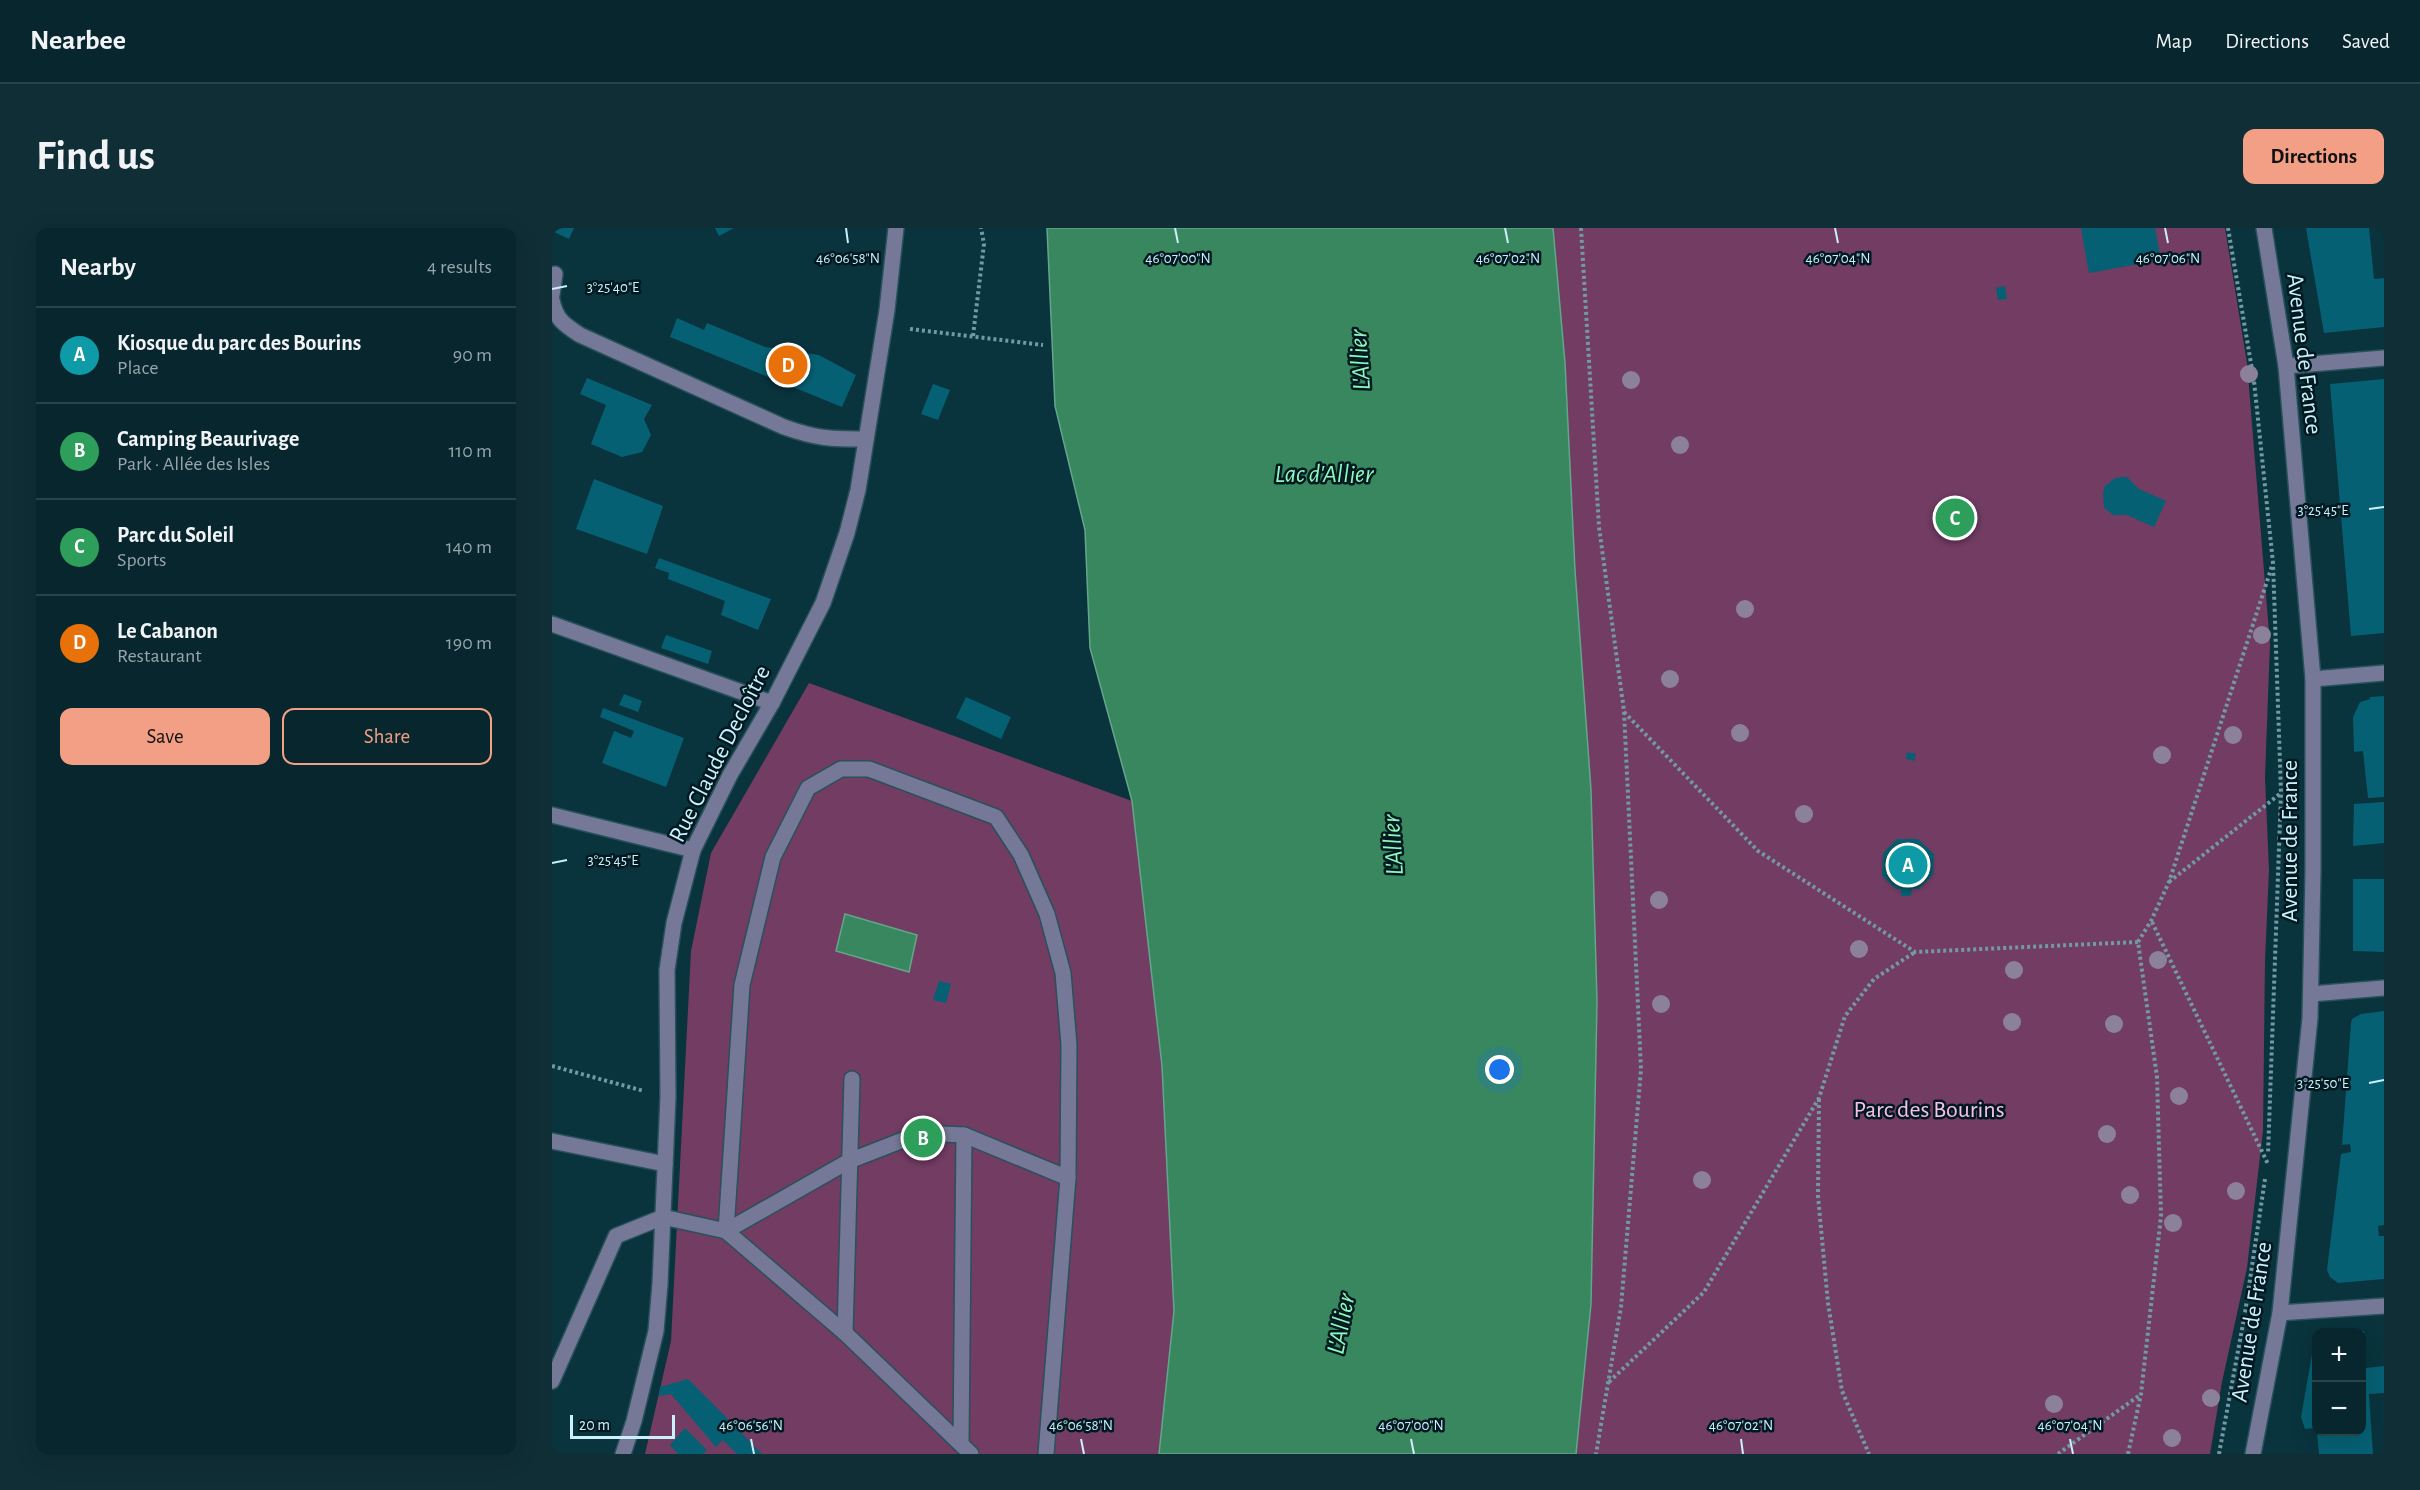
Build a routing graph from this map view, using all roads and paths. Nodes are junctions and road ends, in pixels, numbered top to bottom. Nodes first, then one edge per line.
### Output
1 (896, 228) edge
2 (981, 228) edge
3 (1581, 228) edge
4 (2228, 228) edge
5 (2264, 228) edge
6 (555, 274) dead end
7 (552, 298) edge
8 (914, 329) dead end
9 (973, 336) junction
10 (1043, 345) dead end
11 (2384, 358) edge
12 (2286, 366) junction
13 (866, 439) junction
14 (2274, 563) junction
15 (552, 624) edge
16 (2384, 673) edge
17 (2313, 679) junction
18 (772, 703) junction
19 (1624, 711) junction
20 (2281, 792) junction
21 (552, 815) edge
22 (693, 850) junction
23 (2169, 882) junction
24 (2151, 921) junction
25 (2138, 942) junction
26 (1915, 952) junction
27 (2384, 988) edge
28 (2311, 994) junction
29 (552, 1066) edge
30 (852, 1079) dead end
31 (668, 1097) junction
32 (1820, 1098) junction
33 (964, 1135) junction
34 (552, 1141) edge
35 (849, 1161) junction
36 (665, 1164) junction
37 (2268, 1164) junction
38 (1068, 1178) junction
39 (663, 1217) junction
40 (726, 1232) junction
41 (2384, 1306) edge
42 (2280, 1313) junction
43 (845, 1334) junction
44 (552, 1381) edge
45 (1608, 1382) junction
46 (2141, 1394) junction
47 (966, 1449) edge
48 (623, 1454) edge
49 (1046, 1454) edge
50 (1596, 1454) edge
51 (1869, 1454) edge
52 (2058, 1454) edge
53 (2128, 1454) edge
54 (2219, 1454) edge
55 (2253, 1454) edge

1 - 13 street, Rue Claude Decloître
2 - 9 path
3 - 19 path
4 - 14 path
5 - 12 street, Avenue de France
6 - 7 street
7 - 13 street
8 - 9 path
9 - 10 path
11 - 12 street
12 - 17 street, Avenue de France
13 - 18 street, Rue Claude Decloître
14 - 20 path
14 - 23 path
15 - 18 street
16 - 17 street
17 - 28 street, Avenue de France
18 - 22 street, Rue Claude Decloître
19 - 26 path
19 - 45 path
20 - 23 path
20 - 37 path
21 - 22 street
22 - 31 street, Rue Claude Decloître
23 - 24 path
24 - 25 path
24 - 37 path
25 - 26 path
25 - 46 path
26 - 32 path
27 - 28 street
28 - 42 street, Avenue de France
29 - 31 path
30 - 35 street
31 - 36 street, Rue Claude Decloître
32 - 45 path
32 - 51 path
33 - 35 street
33 - 38 street
33 - 47 street
34 - 36 street
35 - 40 street
35 - 43 street
36 - 39 street, Rue Claude Decloître
37 - 54 path
38 - 40 street
38 - 49 street
39 - 40 street
39 - 44 street
39 - 48 street, Rue Claude Decloître
40 - 43 street
41 - 42 street
42 - 55 street, Avenue de France
43 - 47 street
45 - 50 path
46 - 52 path
46 - 53 path

